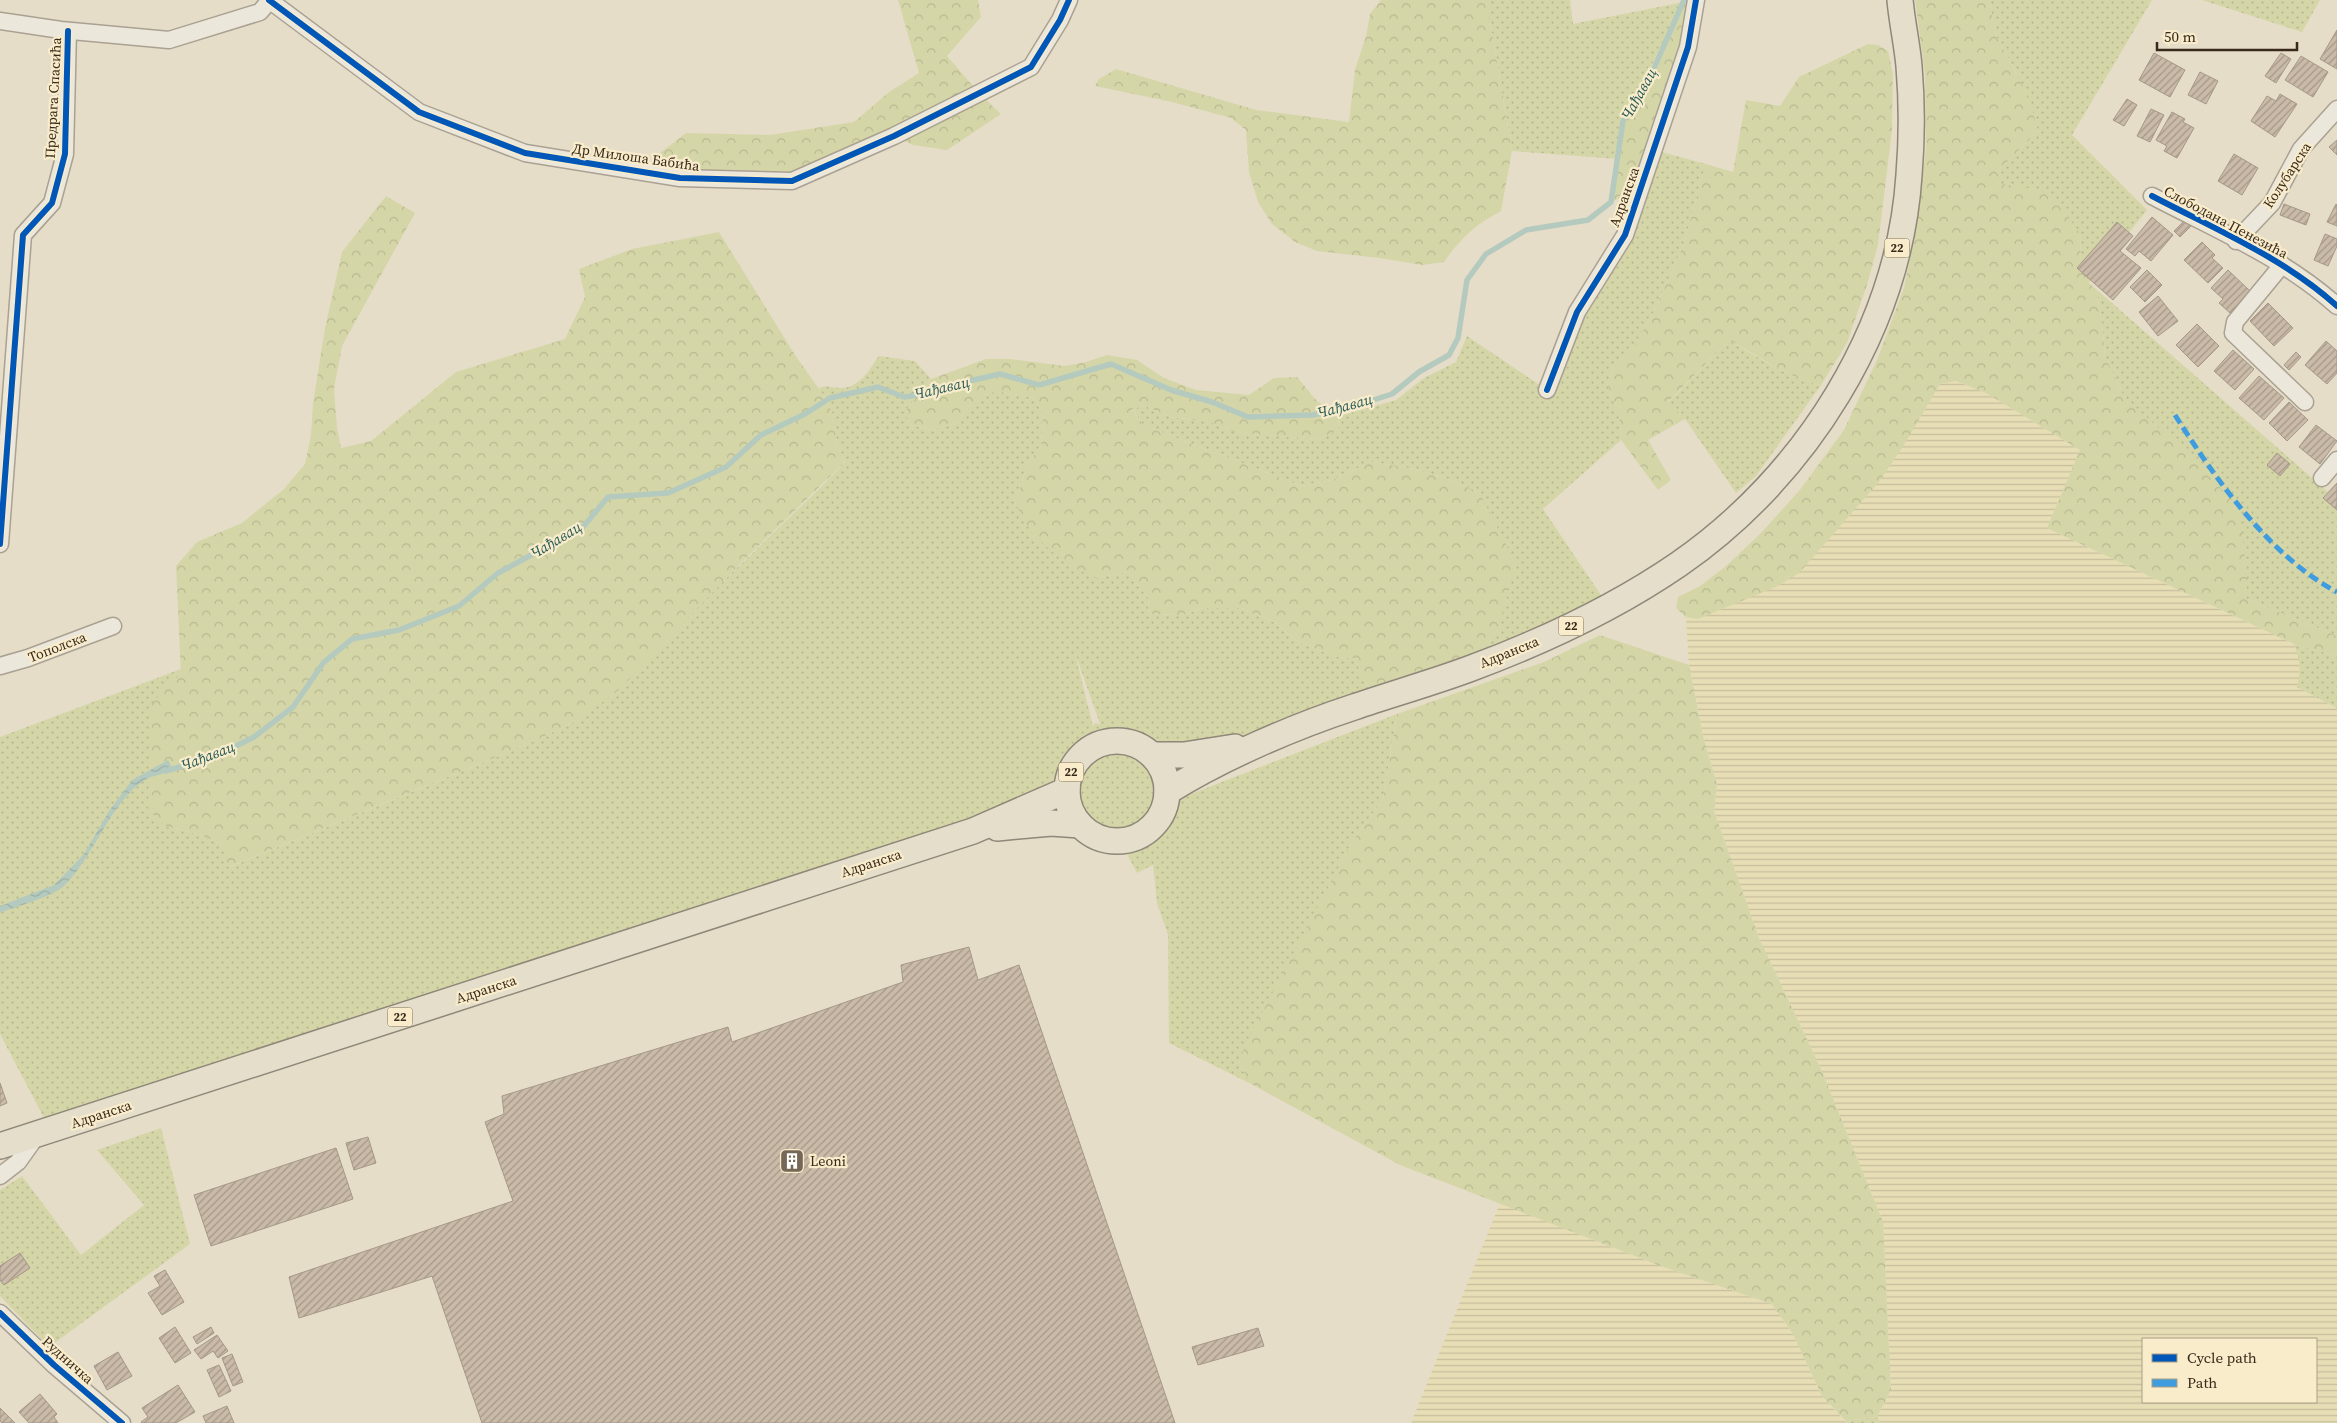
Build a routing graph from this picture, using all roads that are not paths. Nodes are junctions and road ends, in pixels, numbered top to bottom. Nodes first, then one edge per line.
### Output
1 (270, 0) edge
2 (1070, 0) edge
3 (1696, 0) edge
4 (1900, 1) edge
5 (0, 21) edge
6 (68, 31) junction
7 (2337, 109) edge
8 (2152, 196) dead end
9 (2236, 241) junction
10 (2282, 265) junction
11 (2337, 306) edge
12 (1547, 390) dead end
13 (2305, 402) dead end
14 (2337, 460) edge
15 (2322, 478) dead end
16 (0, 544) edge
17 (113, 626) dead end
18 (0, 666) edge
19 (1262, 743) junction
20 (1152, 755) junction
21 (1067, 790) junction
22 (1167, 792) junction
23 (1080, 825) junction
24 (972, 831) junction
25 (38, 1134) junction
26 (0, 1146) edge
27 (0, 1176) edge
28 (0, 1313) edge
29 (122, 1423) edge

1 - 2 street, Др Милоша Бабића
1 - 6 street
3 - 12 street, Адранска
4 - 19 main road, Адранска / 22
5 - 6 street
6 - 16 street, Предрага Спасића
7 - 9 street, Колубарска
8 - 9 street, Слободана Пенезића
9 - 10 street, Слободана Пенезића
10 - 11 street, Слободана Пенезића
10 - 13 street
14 - 15 street
17 - 18 street, Тополска
19 - 20 main road, Адранска / 22
19 - 22 main road, Адранска / 22
20 - 21 main road, 22
20 - 22 main road, 22
21 - 23 main road, 22
21 - 24 main road, Адранска / 22
22 - 23 main road, 22
23 - 24 main road, Адранска / 22
24 - 25 main road, Адранска / 22
25 - 26 main road, Адранска / 22
25 - 27 street
28 - 29 street, Рудничка

